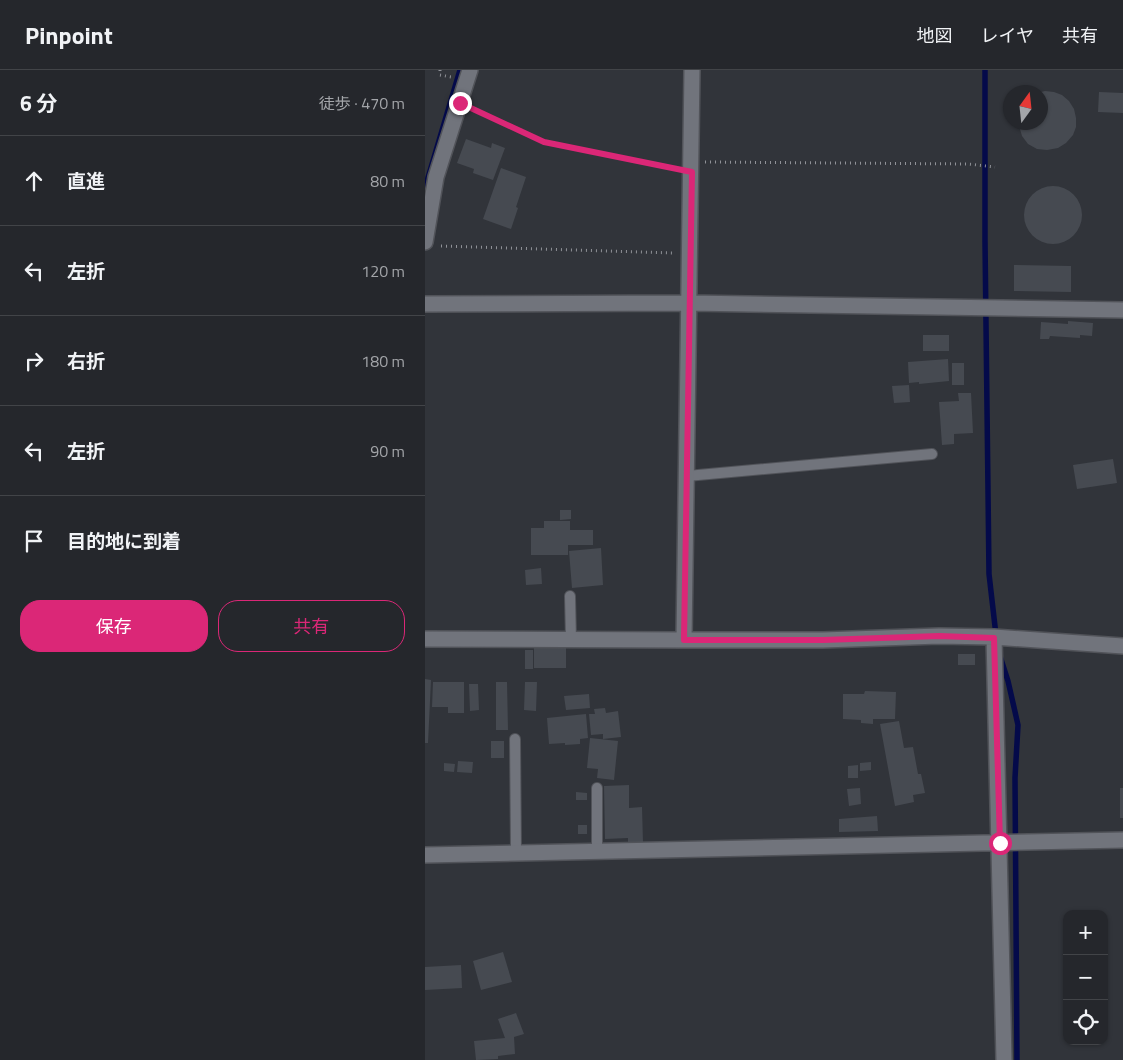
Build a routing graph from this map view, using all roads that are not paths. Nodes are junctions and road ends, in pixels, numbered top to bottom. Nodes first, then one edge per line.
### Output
1 (470, 70) edge
2 (692, 70) edge
3 (430, 244) edge
4 (689, 303) junction
5 (425, 304) edge
6 (1123, 310) edge
7 (932, 454) dead end
8 (687, 476) junction
9 (570, 596) dead end
10 (994, 638) junction
11 (425, 639) edge
12 (571, 640) junction
13 (684, 640) junction
14 (1123, 646) edge
15 (515, 739) dead end
16 (597, 788) dead end
17 (1123, 840) edge
18 (1000, 843) junction
19 (597, 852) junction
20 (516, 853) junction
21 (425, 855) edge
22 (1004, 1060) edge

1 - 3 street
2 - 4 street
4 - 5 street
4 - 6 street
4 - 8 street
7 - 8 lane
8 - 13 street
9 - 12 lane
10 - 13 street
10 - 14 street
10 - 18 street
11 - 12 street
12 - 13 street
15 - 20 lane
16 - 19 lane
17 - 18 street
18 - 19 street
18 - 22 street
19 - 20 street
20 - 21 street

